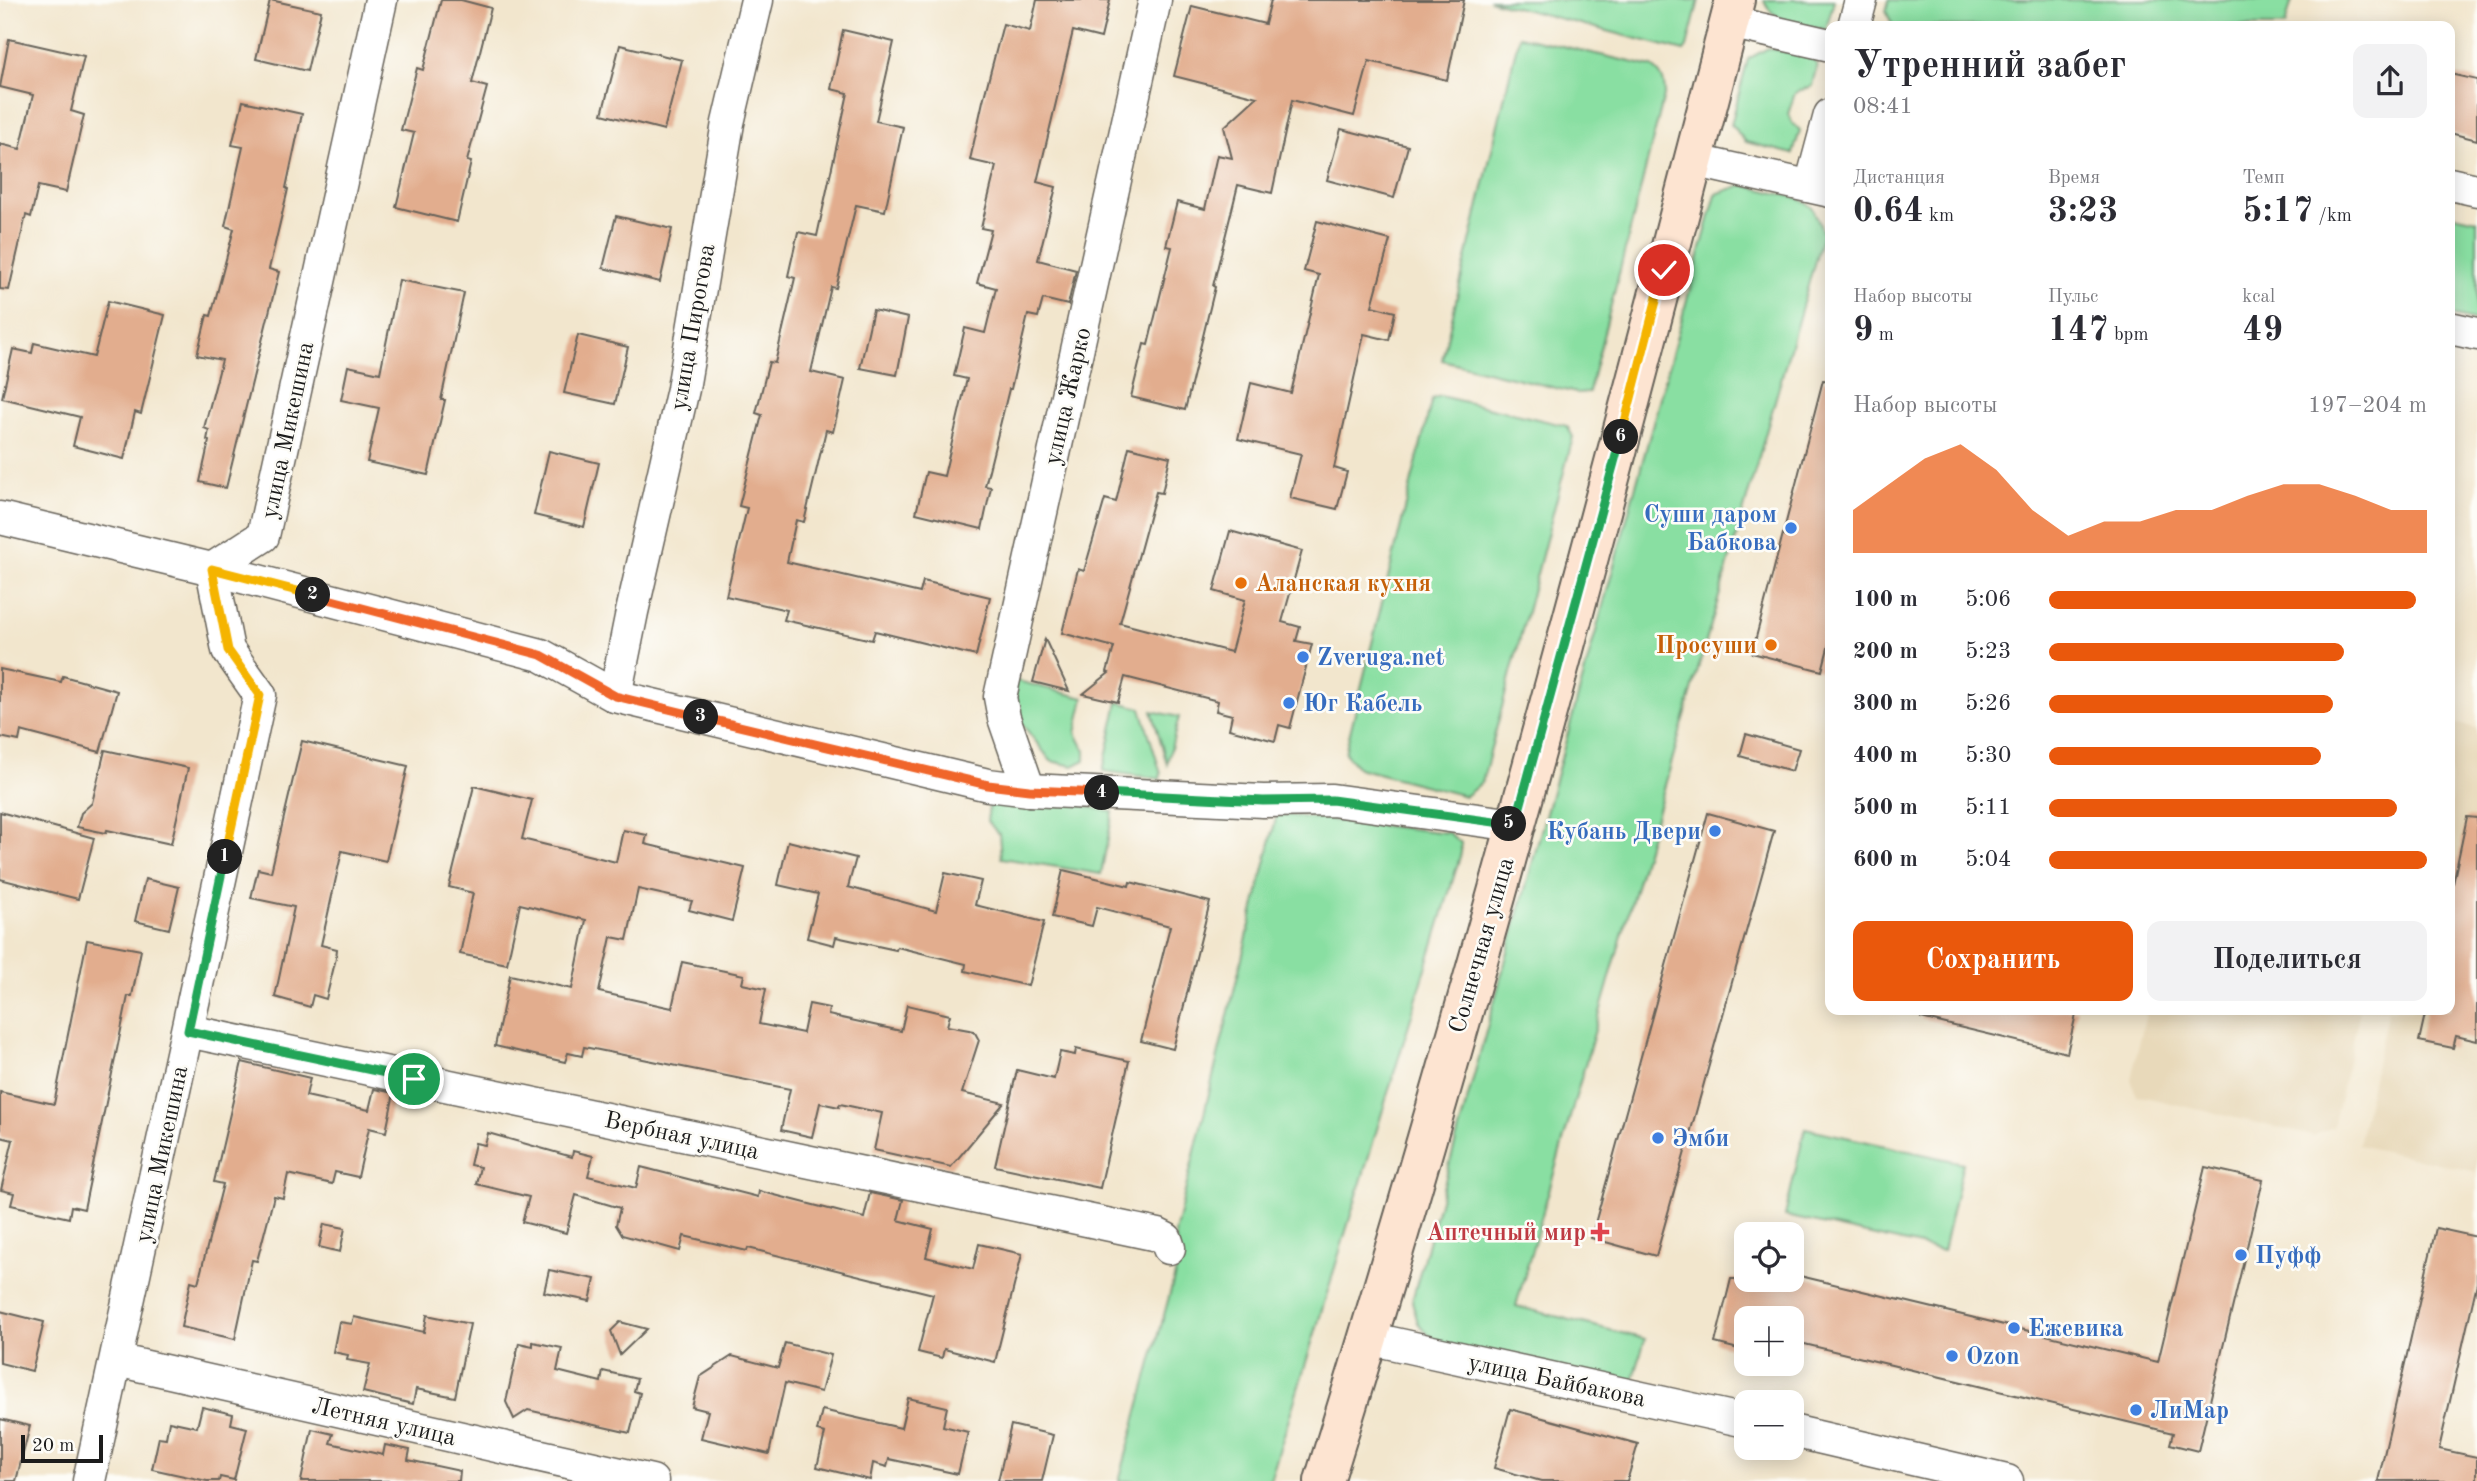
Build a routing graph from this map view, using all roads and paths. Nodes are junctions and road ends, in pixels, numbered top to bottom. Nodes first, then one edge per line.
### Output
1 (381, 0) edge
2 (757, 0) edge
3 (1155, 0) edge
4 (1861, 0) edge
5 (1732, 11) edge
6 (1855, 21) edge
7 (1825, 43) edge
8 (1825, 156) edge
9 (1692, 160) junction
10 (2455, 185) edge
11 (1821, 189) edge
12 (2477, 190) edge
13 (2455, 329) edge
14 (2477, 334) edge
15 (0, 518) edge
16 (212, 569) junction
17 (615, 696) junction
18 (1029, 790) junction
19 (1515, 825) junction
20 (188, 1031) junction
21 (1169, 1248) dead end
22 (1368, 1338) junction
23 (116, 1360) junction
24 (1734, 1418) edge
25 (1804, 1434) edge
26 (89, 1481) edge
27 (652, 1481) edge
28 (1324, 1481) edge
29 (2007, 1481) edge

1 - 16 street, улица Микешина
2 - 17 street, улица Пирогова
3 - 18 street, улица Жарко
4 - 6 street
5 - 7 street
5 - 9 main road, Солнечная улица
8 - 11 street
9 - 11 street
9 - 19 main road, Солнечная улица
10 - 12 street
13 - 14 street
15 - 16 street
16 - 17 street
16 - 20 street, улица Микешина
17 - 18 street
18 - 19 street
19 - 22 main road, Солнечная улица
20 - 21 street, Вербная улица
20 - 23 street, улица Микешина
22 - 24 street, улица Байбакова
22 - 28 main road, Солнечная улица
23 - 26 street, улица Микешина
23 - 27 street, Летняя улица
25 - 29 street

